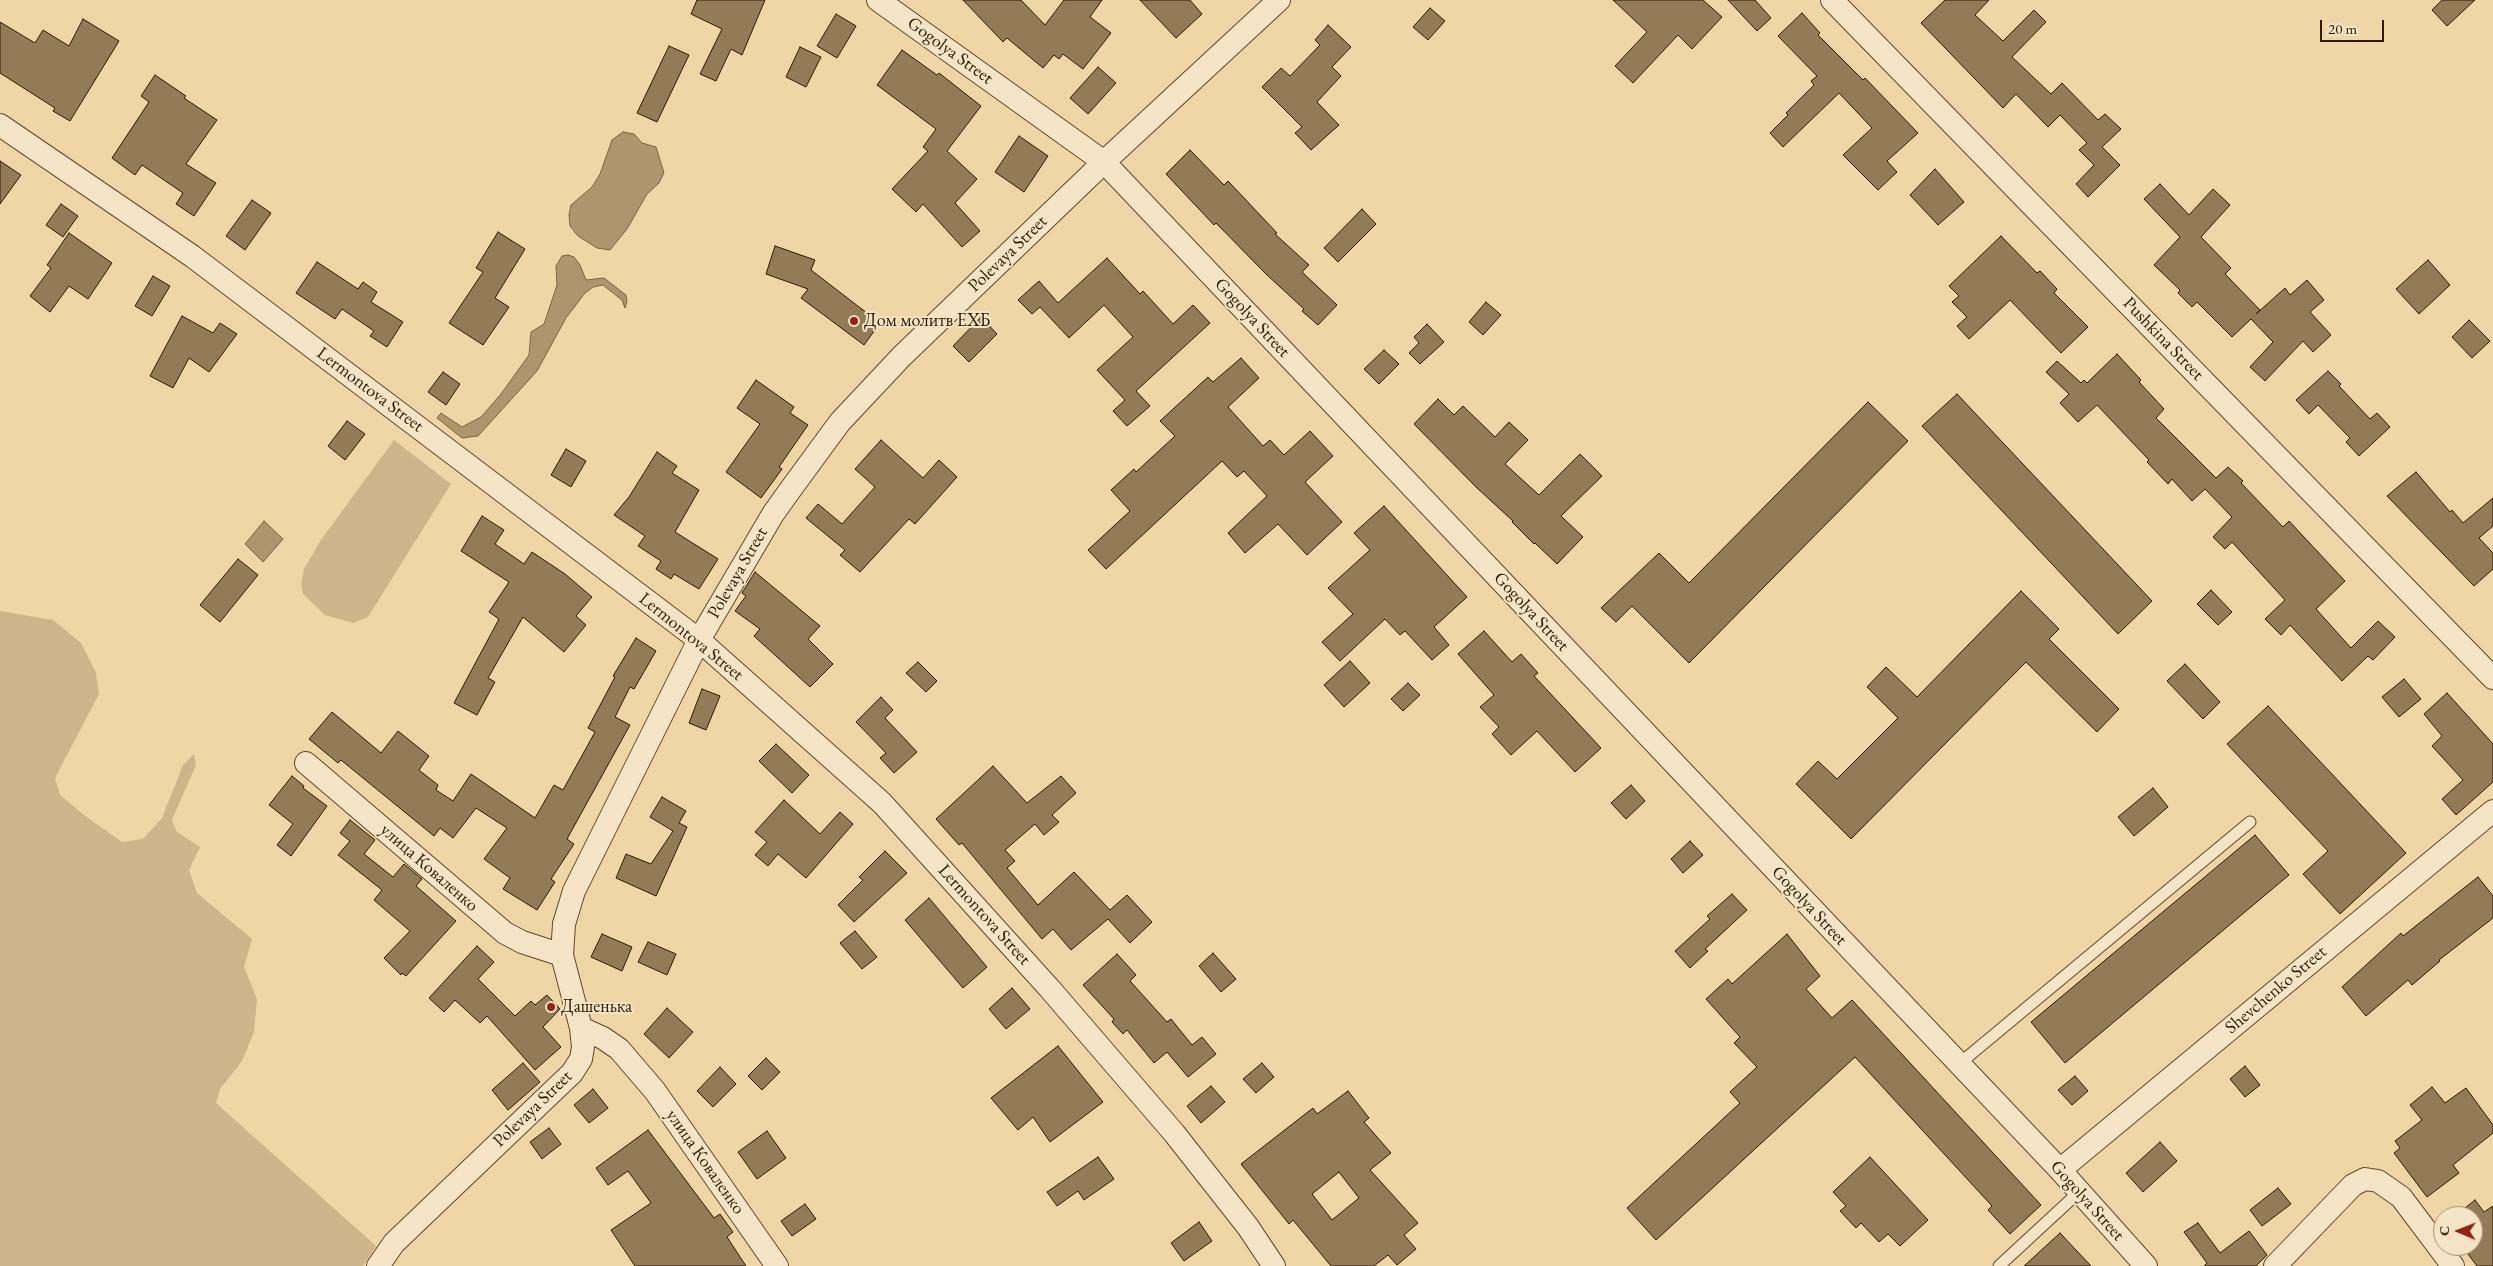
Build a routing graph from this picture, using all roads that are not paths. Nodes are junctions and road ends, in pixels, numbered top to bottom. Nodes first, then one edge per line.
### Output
1 (878, 0) edge
2 (1280, 0) edge
3 (1832, 0) edge
4 (0, 125) edge
5 (1104, 162) junction
6 (699, 640) junction
7 (2493, 678) edge
8 (306, 762) dead end
9 (2493, 811) edge
10 (2250, 822) dead end
11 (562, 955) junction
12 (581, 1028) junction
13 (1959, 1064) junction
14 (2060, 1170) junction
15 (2079, 1192) junction
16 (378, 1266) edge
17 (777, 1266) edge
18 (1274, 1266) edge
19 (1999, 1266) edge
20 (2146, 1266) edge
21 (2275, 1266) edge
22 (2453, 1266) edge

1 - 5 street, Gogolya Street
2 - 5 street, Polevaya Street
3 - 7 street, Pushkina Street
4 - 6 street, Lermontova Street
5 - 6 street, Polevaya Street
5 - 13 street, Gogolya Street
6 - 11 street, Polevaya Street
6 - 18 street, Lermontova Street
8 - 11 street, улица Коваленко
9 - 14 street, Shevchenko Street
10 - 13 lane
11 - 12 street, Polevaya Street
12 - 16 street, Polevaya Street
12 - 17 street, улица Коваленко
13 - 14 street, Gogolya Street
14 - 15 street, Gogolya Street
15 - 19 lane
15 - 20 street, Gogolya Street
21 - 22 street

